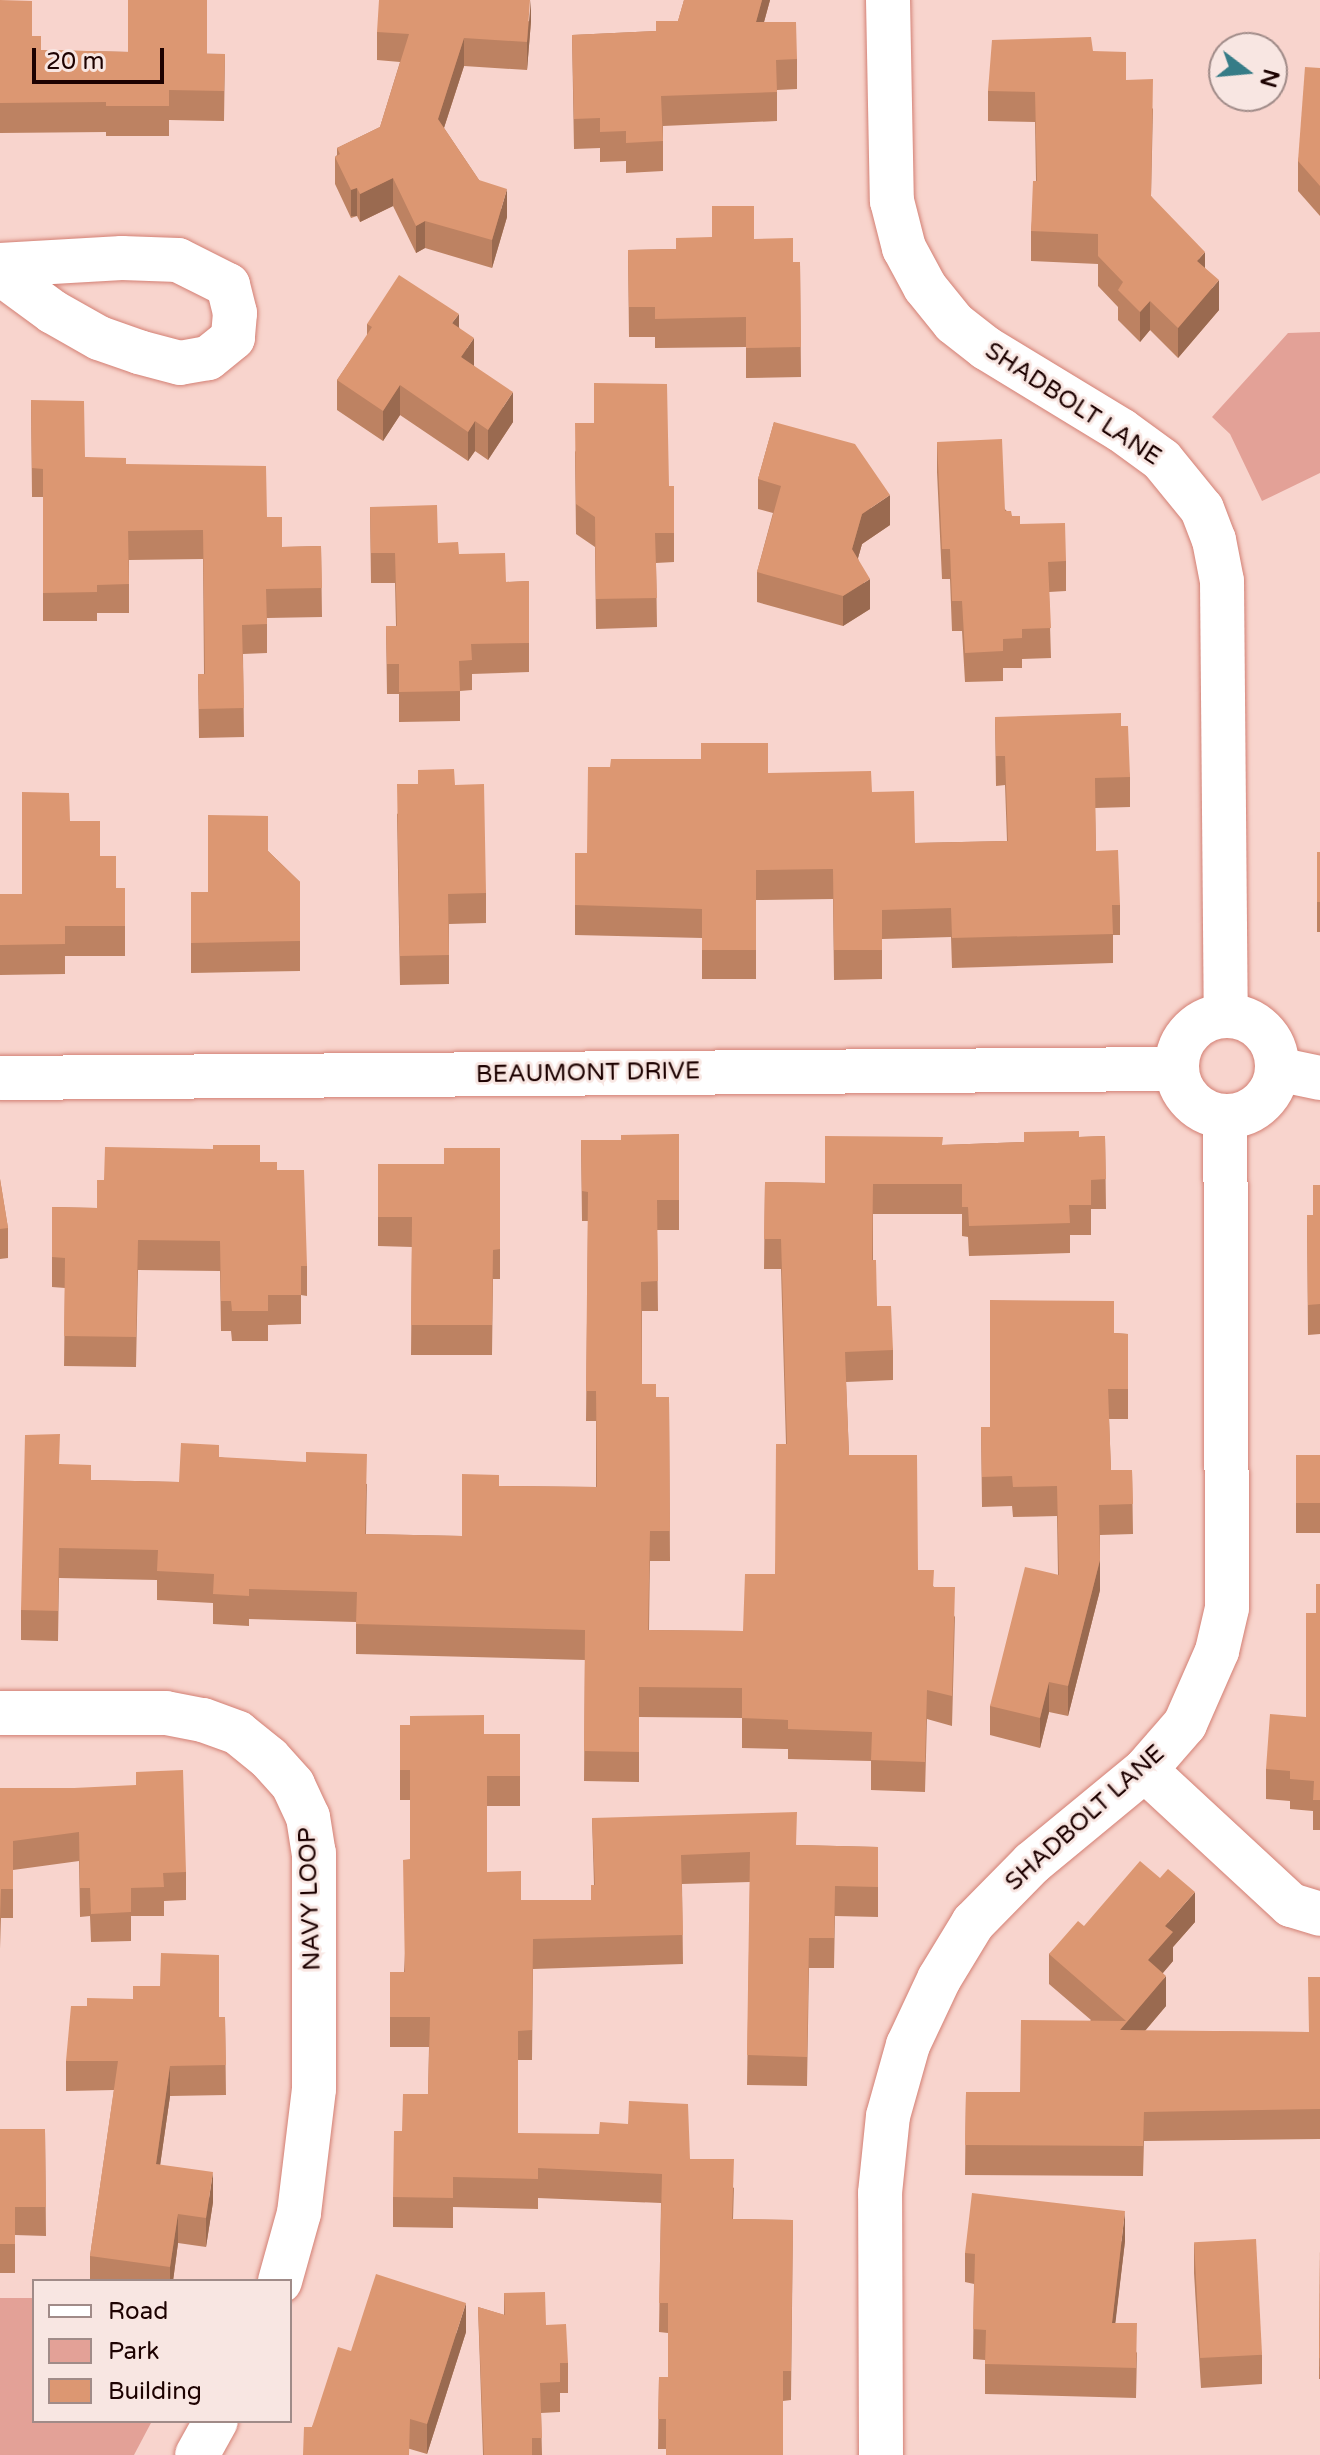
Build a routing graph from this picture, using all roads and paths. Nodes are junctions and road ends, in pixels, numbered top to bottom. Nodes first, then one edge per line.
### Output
1 (888, 0) edge
2 (0, 265) edge
3 (0, 273) edge
4 (1226, 1015) junction
5 (1176, 1069) junction
6 (1277, 1069) junction
7 (0, 1078) edge
8 (1320, 1078) edge
9 (1225, 1117) junction
10 (0, 1713) edge
11 (1145, 1770) junction
12 (1320, 1914) edge
13 (281, 2279) edge
14 (215, 2423) edge
15 (197, 2455) edge
16 (881, 2455) edge

1 - 4 street, SHADBOLT LANE
2 - 3 street
4 - 5 street
4 - 6 street
5 - 7 street, BEAUMONT DRIVE
5 - 9 street
6 - 8 street
6 - 9 street
9 - 11 street, SHADBOLT LANE
10 - 13 street, NAVY LOOP
11 - 12 street
11 - 16 street, SHADBOLT LANE
14 - 15 street

